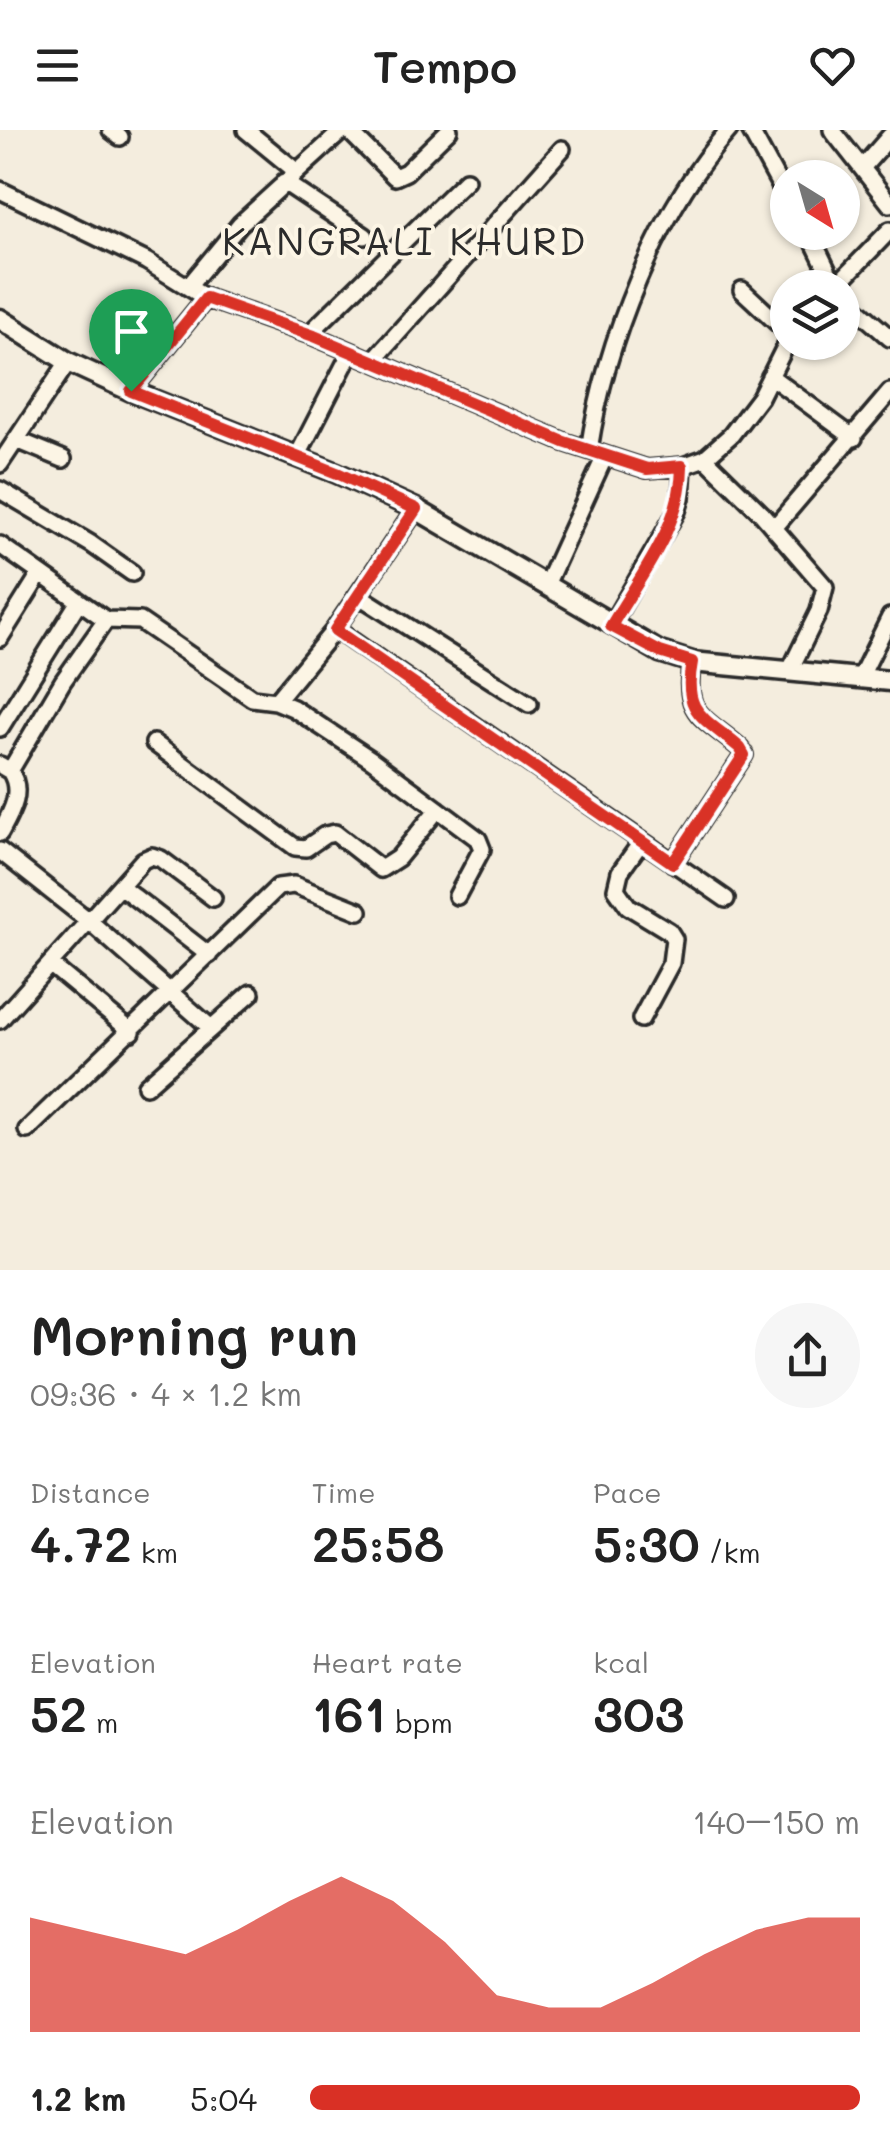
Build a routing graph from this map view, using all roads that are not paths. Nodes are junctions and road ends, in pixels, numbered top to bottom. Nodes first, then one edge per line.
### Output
1 (246, 130) edge
2 (346, 130) edge
3 (449, 130) edge
4 (729, 130) edge
5 (750, 130) edge
6 (832, 130) edge
7 (890, 136) edge
8 (562, 148) dead end
9 (770, 167) edge
10 (862, 168) junction
11 (290, 177) junction
12 (466, 180) dead end
13 (0, 190) edge
14 (890, 204) edge
15 (890, 230) edge
16 (365, 236) dead end
17 (854, 270) edge
18 (188, 287) junction
19 (742, 290) dead end
20 (206, 298) junction
21 (860, 310) edge
22 (770, 316) edge
23 (0, 319) edge
24 (309, 334) junction
25 (890, 338) edge
26 (351, 352) junction
27 (373, 360) junction
28 (778, 360) edge
29 (68, 362) junction
30 (770, 376) junction
31 (131, 391) junction
32 (890, 392) edge
33 (854, 438) junction
34 (16, 440) junction
35 (588, 450) junction
36 (605, 456) junction
37 (297, 457) junction
38 (705, 458) junction
39 (63, 459) dead end
40 (1, 462) edge
41 (682, 466) junction
42 (0, 490) edge
43 (416, 509) junction
44 (774, 528) junction
45 (0, 545) edge
46 (132, 573) dead end
47 (40, 574) junction
48 (546, 585) junction
49 (358, 595) junction
50 (79, 602) junction
51 (890, 617) edge
52 (106, 620) junction
53 (611, 626) junction
54 (335, 630) junction
55 (0, 638) edge
56 (692, 662) junction
57 (790, 672) junction
58 (860, 678) junction
59 (890, 680) edge
60 (276, 701) junction
61 (529, 704) dead end
62 (0, 728) edge
63 (154, 743) dead end
64 (5, 768) edge
65 (438, 808) junction
66 (1, 830) edge
67 (642, 841) junction
68 (0, 850) edge
69 (673, 863) junction
70 (120, 886) junction
71 (457, 896) dead end
72 (213, 898) dead end
73 (726, 899) dead end
74 (359, 910) dead end
75 (90, 921) junction
76 (208, 955) junction
77 (51, 966) junction
78 (170, 992) junction
79 (251, 993) dead end
80 (641, 1018) dead end
81 (0, 1020) edge
82 (211, 1028) junction
83 (132, 1032) junction
84 (146, 1086) dead end
85 (27, 1130) dead end

1 - 11 street
2 - 3 street
2 - 11 street
4 - 35 street
5 - 9 street
6 - 10 street
7 - 10 street
8 - 27 street
10 - 14 street
11 - 16 street
11 - 18 street
12 - 24 street
13 - 18 street
15 - 17 street
18 - 20 street
19 - 22 street
20 - 24 street
20 - 31 street
21 - 25 street
23 - 29 main road
24 - 26 street
26 - 27 street
26 - 37 street
27 - 35 street
28 - 30 street
29 - 31 main road
29 - 34 street
30 - 33 street
30 - 38 street
31 - 37 main road
32 - 33 street
33 - 44 street
34 - 39 street
34 - 40 street
35 - 36 street
36 - 41 street
36 - 48 street
37 - 43 main road
38 - 41 street
38 - 44 street
41 - 53 street
42 - 46 street
43 - 48 main road
43 - 49 street
44 - 57 street
45 - 47 street
47 - 50 street
47 - 55 street
48 - 53 main road
49 - 54 street
49 - 61 street
50 - 52 street
50 - 62 street
51 - 58 street
52 - 60 street
52 - 64 street
53 - 56 main road
54 - 60 street
54 - 67 street
56 - 57 main road
56 - 69 street
57 - 58 main road
58 - 59 main road
60 - 65 street
63 - 65 street
64 - 66 street
65 - 71 street
67 - 69 street
67 - 80 street
68 - 75 street
69 - 73 street
70 - 72 street
70 - 75 street
70 - 76 street
74 - 76 street
75 - 77 street
75 - 78 street
76 - 78 street
77 - 81 street
77 - 83 street
78 - 82 street
78 - 83 street
79 - 82 street
82 - 84 street
83 - 85 street

